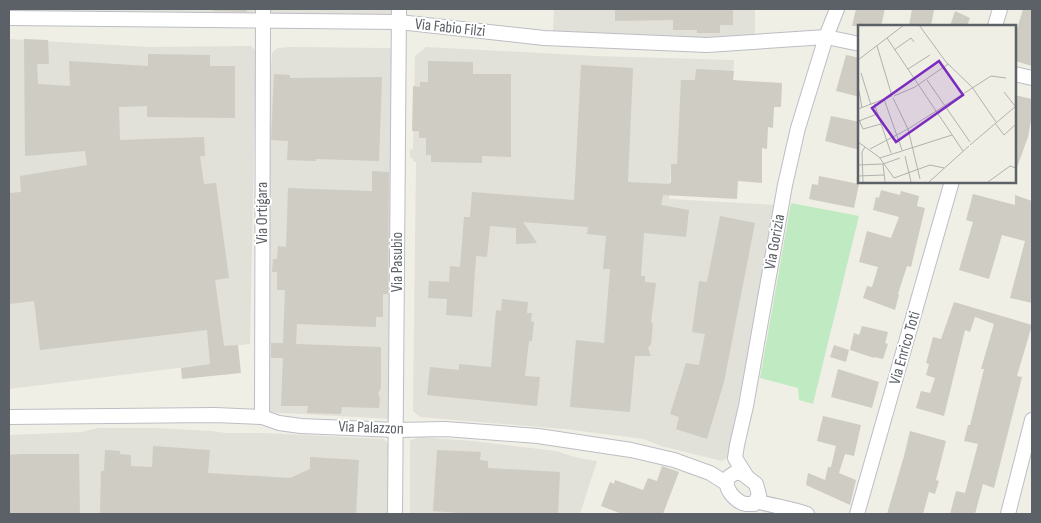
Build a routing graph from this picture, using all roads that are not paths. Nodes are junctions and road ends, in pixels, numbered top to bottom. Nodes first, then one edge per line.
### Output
1 (837, 9) edge
2 (1000, 9) edge
3 (263, 14) edge
4 (399, 15) edge
5 (9, 18) edge
6 (995, 25) edge
7 (826, 37) junction
8 (858, 44) edge
9 (1016, 74) edge
10 (1032, 78) edge
11 (952, 182) edge
12 (9, 417) edge
13 (262, 417) junction
14 (1032, 424) edge
15 (396, 430) junction
16 (747, 477) junction
17 (726, 483) junction
18 (756, 506) edge
19 (395, 514) edge
20 (807, 514) edge
21 (857, 514) edge
22 (1008, 514) edge

1 - 7 street, Via Gorizia
2 - 6 street
3 - 4 street, Via Fabio Filzi
3 - 5 street, Via Fabio Filzi
3 - 13 street, Via Ortigara
4 - 7 street, Via Fabio Filzi
4 - 15 street, Via Pasubio
7 - 8 street, Via Fabio Filzi
7 - 16 street, Via Gorizia
9 - 10 street
11 - 21 street, Via Enrico Toti
12 - 13 street, Via Palazzon
13 - 15 street, Via Palazzon
14 - 22 street
15 - 17 street, Via Palazzon
15 - 19 street, Via Pasubio
16 - 17 street
16 - 18 street
17 - 18 street
18 - 20 street

